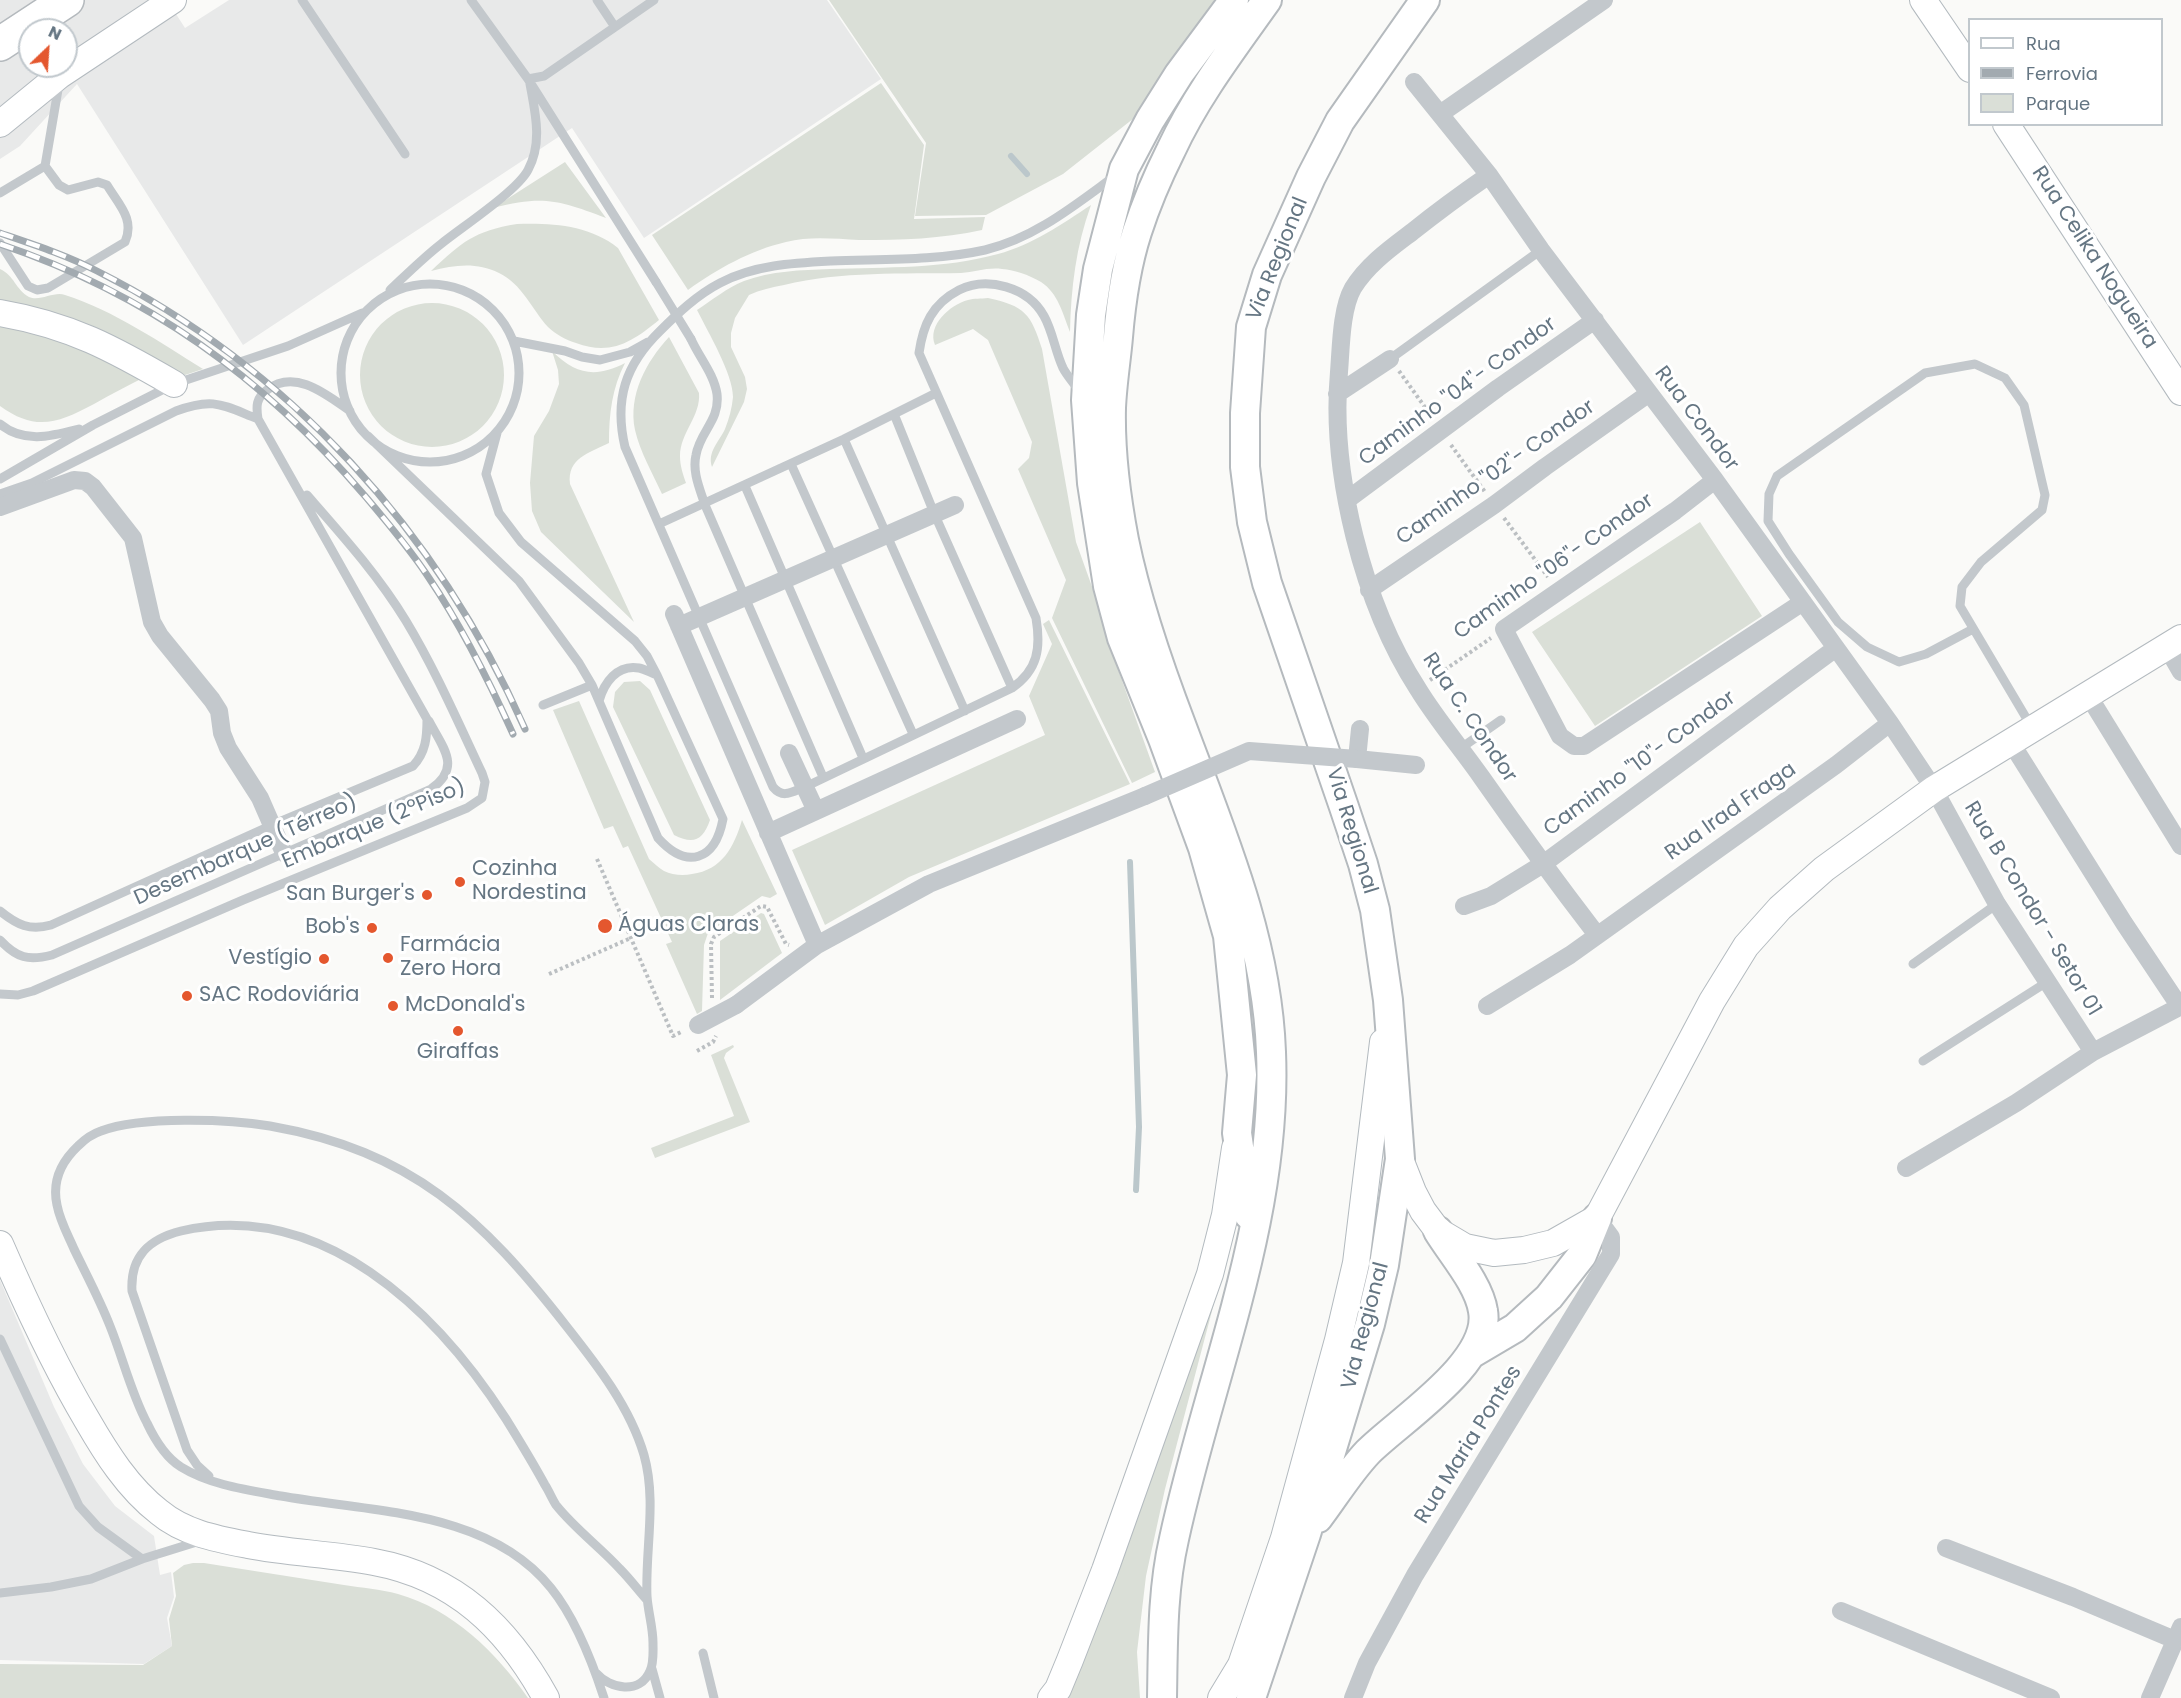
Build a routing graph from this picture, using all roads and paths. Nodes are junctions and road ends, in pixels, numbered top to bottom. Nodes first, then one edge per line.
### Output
1 (173, 0) edge
2 (302, 0) edge
3 (471, 0) edge
4 (597, 0) edge
5 (654, 0) edge
6 (1234, 0) edge
7 (1267, 0) edge
8 (1425, 0) edge
9 (1604, 0) edge
10 (1923, 0) edge
11 (65, 2) edge
12 (615, 27) junction
13 (0, 44) edge
14 (78, 63) edge
15 (1968, 66) edge
16 (56, 78) edge
17 (60, 78) edge
18 (528, 79) junction
19 (1414, 82) dead end
20 (1440, 114) junction
21 (0, 124) edge
22 (2007, 126) edge
23 (405, 154) dead end
24 (45, 166) junction
25 (1124, 169) junction
26 (1489, 175) junction
27 (0, 192) edge
28 (0, 243) edge
29 (1541, 250) junction
30 (387, 293) junction
31 (367, 311) junction
32 (0, 313) edge
33 (1595, 320) junction
34 (651, 340) junction
35 (514, 341) junction
36 (1390, 359) junction
37 (174, 384) junction
38 (2181, 392) edge
39 (936, 393) junction
40 (1337, 394) junction
41 (1648, 394) junction
42 (1086, 400) junction
43 (350, 411) junction
44 (894, 414) junction
45 (258, 419) junction
46 (0, 424) edge
47 (93, 425) junction
48 (1441, 431) junction
49 (497, 433) junction
50 (368, 436) junction
51 (844, 439) junction
52 (791, 464) junction
53 (0, 479) edge
54 (1715, 480) junction
55 (295, 481) junction
56 (745, 486) junction
57 (0, 494) edge
58 (1347, 500) junction
59 (705, 505) junction
60 (955, 505) dead end
61 (0, 507) edge
62 (934, 513) junction
63 (659, 524) junction
64 (886, 535) junction
65 (834, 558) junction
66 (786, 580) junction
67 (1369, 590) junction
68 (745, 599) junction
69 (1803, 602) junction
70 (699, 618) junction
71 (1504, 629) junction
72 (1973, 629) junction
73 (2174, 642) edge
74 (1836, 648) junction
75 (2181, 672) edge
76 (657, 675) junction
77 (592, 685) junction
78 (1012, 688) junction
79 (1417, 688) junction
80 (2088, 695) junction
81 (599, 701) junction
82 (543, 705) dead end
83 (965, 711) junction
84 (427, 718) junction
85 (1017, 719) dead end
86 (1500, 720) dead end
87 (1890, 723) junction
88 (2033, 728) junction
89 (1360, 729) dead end
90 (913, 734) junction
91 (2010, 741) junction
92 (1461, 748) junction
93 (789, 753) dead end
94 (863, 758) junction
95 (1358, 759) junction
96 (1416, 765) dead end
97 (823, 777) junction
98 (805, 787) junction
99 (1934, 789) junction
100 (816, 812) junction
101 (272, 825) junction
102 (768, 833) junction
103 (2181, 846) edge
104 (284, 853) junction
105 (597, 859) dead end
106 (1543, 864) junction
107 (1997, 904) junction
108 (1464, 906) dead end
109 (0, 911) edge
110 (1597, 935) junction
111 (631, 938) junction
112 (814, 939) junction
113 (0, 940) edge
114 (1913, 964) dead end
115 (549, 974) dead end
116 (2047, 982) junction
117 (0, 994) edge
118 (1388, 1000) junction
119 (712, 1004) dead end
120 (1487, 1006) dead end
121 (2180, 1007) edge
122 (706, 1026) junction
123 (697, 1052) dead end
124 (2093, 1052) junction
125 (1923, 1062) dead end
126 (1237, 1133) junction
127 (1400, 1159) junction
128 (1906, 1168) dead end
129 (1597, 1218) junction
130 (1438, 1231) junction
131 (1252, 1236) junction
132 (0, 1244) edge
133 (0, 1339) edge
134 (1471, 1354) junction
135 (215, 1481) junction
136 (1306, 1534) junction
137 (211, 1538) junction
138 (1946, 1548) dead end
139 (142, 1559) junction
140 (0, 1593) edge
141 (647, 1600) junction
142 (1841, 1611) dead end
143 (2178, 1634) edge
144 (703, 1653) dead end
145 (652, 1669) junction
146 (596, 1673) junction
147 (546, 1698) edge
148 (604, 1698) edge
149 (660, 1698) edge
150 (714, 1698) edge
151 (1051, 1698) edge
152 (1162, 1698) edge
153 (1221, 1698) edge
154 (1251, 1698) edge
155 (1353, 1698) edge
156 (2050, 1698) edge
157 (2150, 1698) edge

1 - 14 main road
2 - 23 lane
3 - 18 lane
4 - 12 lane
5 - 12 lane
6 - 25 main road
7 - 131 main road
8 - 118 main road, Via Regional
9 - 20 street
10 - 15 main road
11 - 13 highway
12 - 18 lane
16 - 21 main road
17 - 24 lane
18 - 30 lane
18 - 59 lane, bridge
19 - 20 street, Rua Condor
20 - 26 street, Rua Condor
22 - 38 main road, Rua Celika Nogueira
24 - 27 lane
24 - 28 lane
25 - 34 lane
25 - 42 main road
26 - 29 street, Rua Condor
26 - 40 street, Rua C. Condor
29 - 33 street, Rua Condor
29 - 36 lane
30 - 31 lane
30 - 35 lane
31 - 37 lane
31 - 43 lane
32 - 37 main road
33 - 41 street, Rua Condor
33 - 48 street, Caminho "04"- Condor
34 - 35 lane
34 - 63 lane
35 - 49 lane
36 - 40 street
36 - 48 path
37 - 47 lane
39 - 42 lane
39 - 44 lane
39 - 78 lane
40 - 58 street, Rua C. Condor
41 - 54 street, Rua Condor
41 - 67 street, Caminho "02"- Condor
42 - 126 main road
43 - 45 lane
43 - 50 lane
44 - 51 lane
44 - 62 lane
45 - 55 lane
45 - 57 lane
46 - 47 lane
47 - 53 lane
48 - 58 street, Caminho "04"- Condor
49 - 50 lane
49 - 76 lane
50 - 77 lane
51 - 52 lane
51 - 64 lane
52 - 56 lane
52 - 65 lane
54 - 69 street, Rua Condor
54 - 71 street, Caminho "06"- Condor
55 - 84 lane, Desembarque (Térreo)
55 - 117 lane, Embarque (2ºPiso)
56 - 59 lane
56 - 66 lane
58 - 67 street, Rua C. Condor
59 - 63 lane
59 - 68 lane
60 - 62 street
61 - 101 street
62 - 64 street
62 - 78 lane
63 - 70 lane
64 - 65 street
64 - 83 lane
65 - 66 street
65 - 90 lane
66 - 68 street
66 - 94 lane
67 - 79 street, Rua C. Condor
68 - 70 street
68 - 97 lane
69 - 71 street
69 - 74 street, Rua Condor
70 - 98 lane
70 - 102 street
71 - 79 path, Caminho "06"- Condor
72 - 72 lane
72 - 88 lane
73 - 75 street
73 - 80 main road
74 - 87 street, Rua Condor
74 - 106 street, Caminho "10"- Condor
76 - 81 lane
76 - 81 lane
77 - 81 lane
77 - 82 lane
78 - 83 lane
79 - 92 street, Rua C. Condor
80 - 88 main road
80 - 103 street
83 - 90 lane
84 - 101 lane, Desembarque (Térreo)
84 - 104 lane, Desembarque (Térreo)
85 - 100 street
86 - 92 lane
87 - 99 street, Rua Condor
87 - 110 street, Rua Irad Fraga
88 - 91 main road
89 - 95 street
90 - 94 lane
91 - 99 main road
91 - 121 street
92 - 106 street, Rua C. Condor
93 - 98 street
94 - 97 lane
95 - 96 street
95 - 112 street, bridge
97 - 98 lane
98 - 100 street
99 - 107 street, Rua B Condor - Setor 01
99 - 129 main road
100 - 102 street
101 - 104 street
101 - 109 lane, Desembarque (Térreo)
102 - 112 street
104 - 113 lane, Desembarque (Térreo)
105 - 111 path
106 - 108 street, Caminho "10"- Condor
106 - 110 street, Rua C. Condor
107 - 114 lane
107 - 116 street, Rua B Condor - Setor 01
110 - 120 street, Rua Irad Fraga
111 - 115 path
111 - 122 path
112 - 119 path
112 - 122 street, bridge
116 - 124 street, Rua B Condor - Setor 01
116 - 125 lane
118 - 127 main road, Via Regional
118 - 153 main road
121 - 124 street
122 - 123 path
124 - 128 street
126 - 131 main road
126 - 151 main road
127 - 130 main road
127 - 136 main road, Via Regional
129 - 130 main road
129 - 134 main road
129 - 155 street, Rua Maria Pontes
130 - 134 main road
131 - 152 main road
132 - 137 main road
133 - 139 lane
134 - 136 main road
135 - 141 lane
135 - 141 lane
135 - 146 lane
136 - 154 main road, Via Regional
137 - 139 lane
137 - 147 main road
138 - 143 street
139 - 140 lane
141 - 145 lane
142 - 156 street
143 - 157 street
144 - 150 lane
145 - 146 lane
145 - 149 lane
146 - 148 lane

